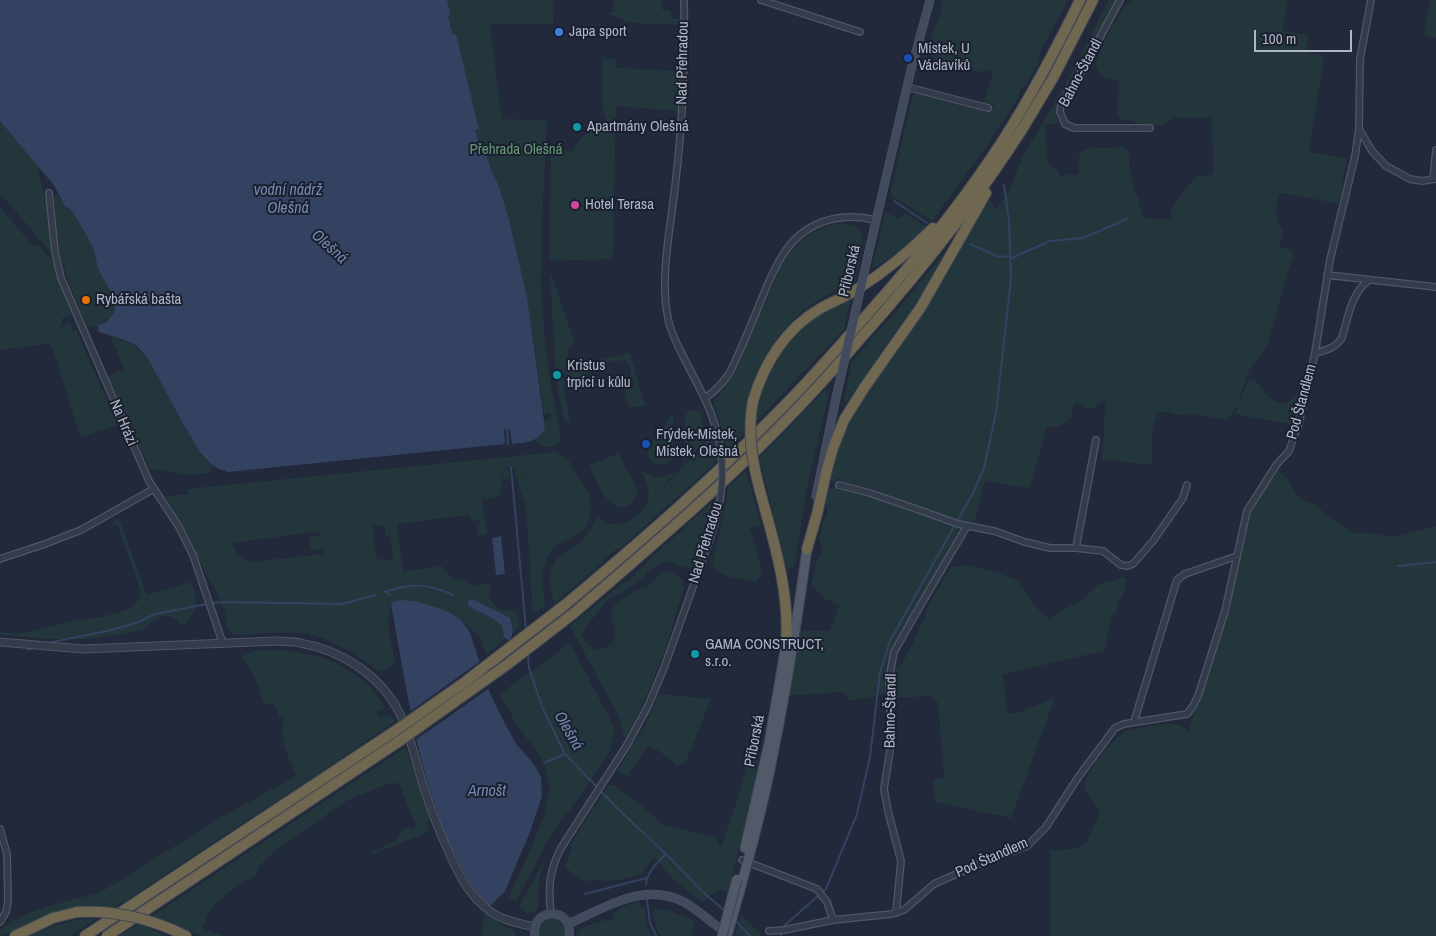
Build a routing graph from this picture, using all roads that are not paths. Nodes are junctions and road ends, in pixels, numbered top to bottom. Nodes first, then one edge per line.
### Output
1 (684, 0) edge
2 (761, 0) edge
3 (930, 0) edge
4 (1080, 0) edge
5 (1093, 0) edge
6 (1120, 0) edge
7 (1371, 0) edge
8 (860, 32) dead end
9 (907, 87) junction
10 (988, 108) dead end
11 (1023, 128) junction
12 (1150, 128) dead end
13 (1359, 129) junction
14 (1436, 150) edge
15 (980, 174) junction
16 (1435, 179) edge
17 (49, 192) dead end
18 (876, 220) junction
19 (1327, 275) junction
20 (1369, 280) junction
21 (1436, 287) edge
22 (1315, 353) junction
23 (705, 398) junction
24 (1096, 440) dead end
25 (839, 485) dead end
26 (1187, 485) dead end
27 (155, 490) junction
28 (967, 526) junction
29 (1076, 548) junction
30 (807, 549) junction
31 (1237, 556) junction
32 (0, 559) edge
33 (0, 642) edge
34 (224, 644) junction
35 (786, 645) junction
36 (1134, 722) junction
37 (0, 829) edge
38 (745, 861) junction
39 (739, 882) junction
40 (896, 913) junction
41 (550, 914) junction
42 (833, 920) junction
43 (0, 922) edge
44 (568, 924) junction
45 (535, 927) junction
46 (769, 931) dead end
47 (720, 932) edge
48 (16, 936) edge
49 (85, 936) edge
50 (106, 936) edge
51 (186, 936) edge
52 (535, 936) edge
53 (569, 936) edge
54 (727, 936) edge

1 - 23 street, Nad Přehradou
2 - 8 street
3 - 9 main road, Příborská
4 - 15 highway
5 - 11 highway
6 - 12 street, Bahno-Štandl
7 - 13 street, Pod Štandlem
9 - 10 street
9 - 18 main road, Příborská
11 - 30 highway
11 - 50 highway, bridge
13 - 16 street
13 - 19 street, Pod Štandlem
14 - 16 street
15 - 35 highway, bridge
15 - 49 highway, bridge
17 - 27 street, Na Hrázi
18 - 23 street
18 - 30 main road, Příborská, bridge
19 - 20 street
19 - 22 street, Pod Štandlem
20 - 21 street
20 - 22 street, Pod Štandlem
22 - 31 street, Pod Štandlem
23 - 41 street, Nad Přehradou, bridge
24 - 29 street
25 - 28 street
26 - 29 street
27 - 32 street
27 - 34 street, Na Hrázi
28 - 29 street
28 - 40 street, Bahno-Štandl
30 - 35 main road, Příborská
30 - 38 main road, Příborská
31 - 36 street
31 - 36 street, Pod Štandlem
33 - 34 street
34 - 45 street
35 - 38 main road, Příborská
36 - 40 street, Pod Štandlem
37 - 43 street
38 - 39 main road, Příborská
38 - 42 street
39 - 47 main road, Příborská, bridge
39 - 54 main road, Příborská
40 - 42 street, Pod Štandlem
41 - 44 main road
41 - 45 main road
42 - 46 street, Pod Štandlem
44 - 47 main road
44 - 53 main road
45 - 52 main road
48 - 51 highway, bridge

